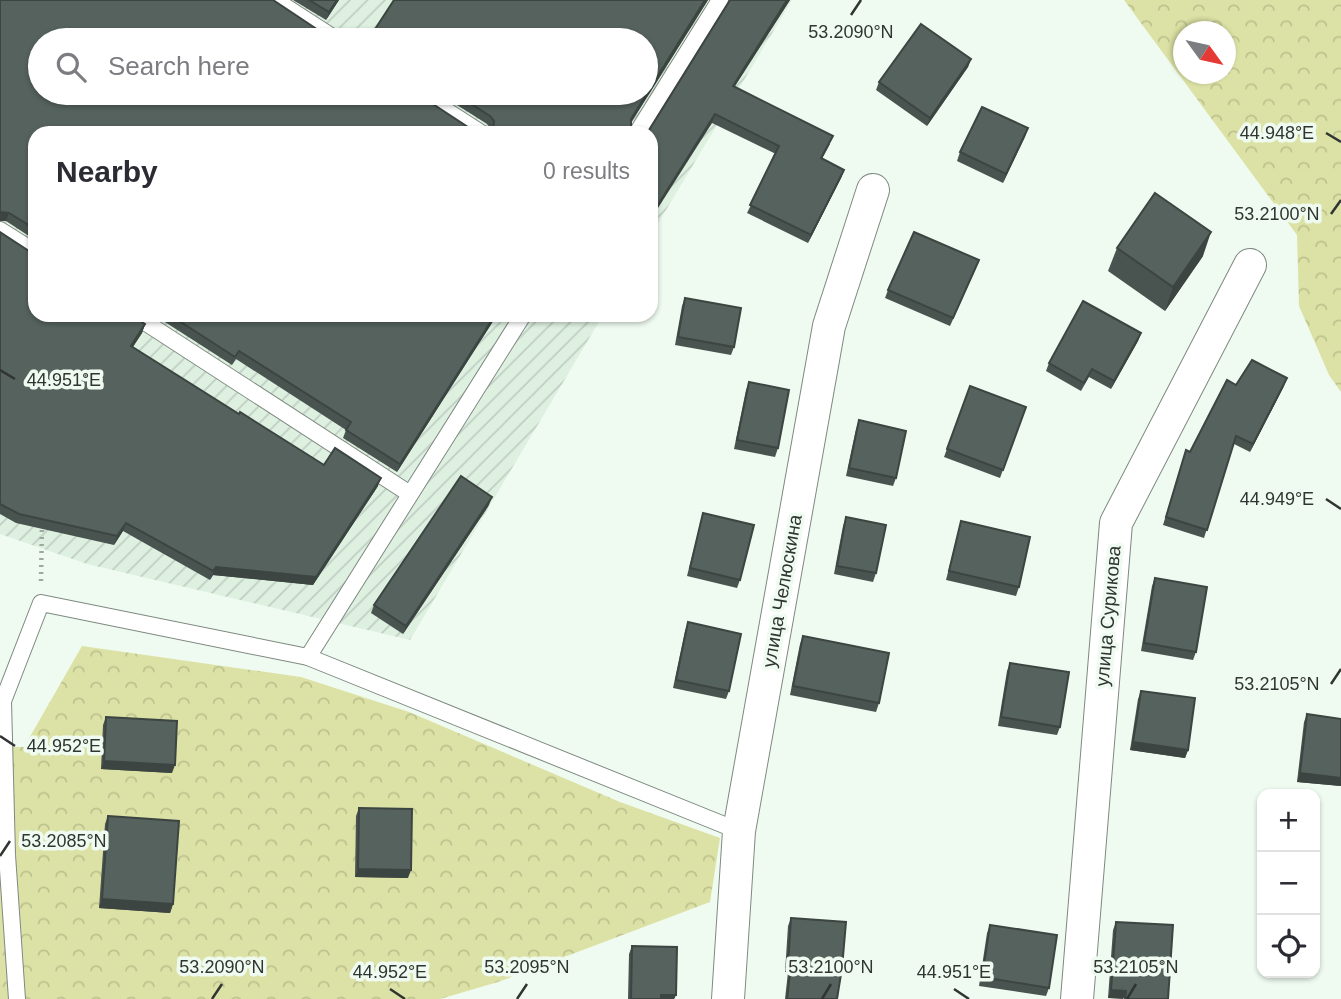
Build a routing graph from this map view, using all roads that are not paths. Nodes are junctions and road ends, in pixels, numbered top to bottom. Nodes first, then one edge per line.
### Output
1 (275, 0) edge
2 (720, 0) edge
3 (318, 28) edge
4 (658, 99) edge
5 (438, 105) edge
6 (654, 105) edge
7 (470, 126) edge
8 (641, 126) edge
9 (873, 190) dead end
10 (0, 230) edge
11 (28, 248) edge
12 (1250, 265) dead end
13 (145, 322) edge
14 (519, 322) edge
15 (410, 494) junction
16 (308, 657) junction
17 (739, 831) junction
18 (17, 999) edge
19 (728, 999) edge
20 (1077, 999) edge

1 - 3 lane
2 - 4 lane
5 - 7 lane
6 - 8 lane
9 - 17 street, улица Челюскина
10 - 11 lane
12 - 20 street, улица Сурикова
13 - 15 lane
14 - 15 lane
15 - 16 lane
16 - 17 lane
16 - 18 lane
17 - 19 street, улица Челюскина

